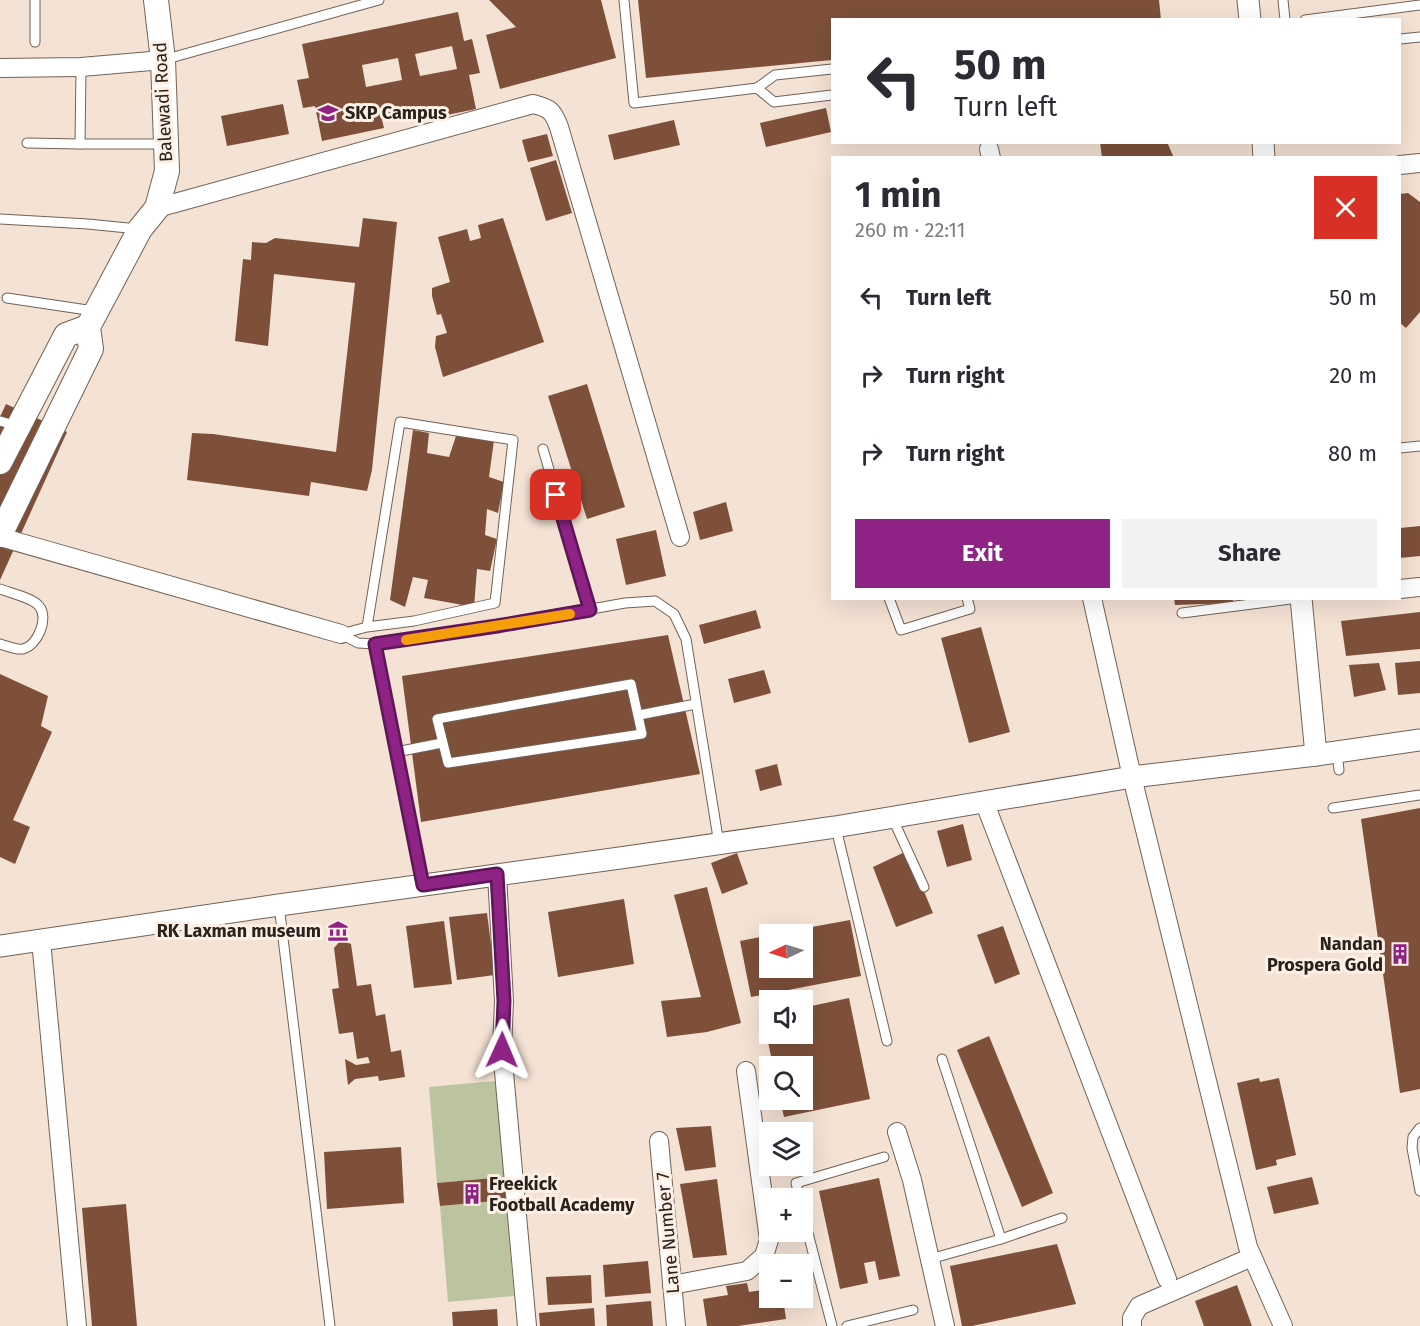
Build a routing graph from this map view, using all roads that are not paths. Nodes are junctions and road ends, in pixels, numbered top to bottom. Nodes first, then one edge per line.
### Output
1 (35, 0) edge
2 (156, 0) edge
3 (379, 0) edge
4 (624, 0) edge
5 (1248, 0) edge
6 (1283, 0) edge
7 (1420, 5) edge
8 (1250, 18) edge
9 (1285, 18) edge
10 (1320, 18) edge
11 (1420, 37) edge
12 (1401, 39) edge
13 (35, 42) dead end
14 (163, 60) junction
15 (81, 67) junction
16 (0, 68) edge
17 (831, 69) edge
18 (758, 88) junction
19 (831, 95) edge
20 (27, 142) dead end
21 (80, 144) junction
22 (166, 144) junction
23 (1420, 163) edge
24 (1401, 165) edge
25 (157, 207) junction
26 (0, 219) edge
27 (140, 229) junction
28 (7, 298) dead end
29 (92, 319) junction
30 (9, 424) edge
31 (1420, 446) edge
32 (1401, 448) edge
33 (543, 449) dead end
34 (0, 462) edge
35 (0, 536) edge
36 (680, 537) dead end
37 (1420, 587) edge
38 (0, 589) edge
39 (1401, 589) edge
40 (890, 600) edge
41 (968, 600) edge
42 (1092, 600) edge
43 (1284, 600) edge
44 (1300, 600) edge
45 (590, 610) junction
46 (1182, 613) dead end
47 (367, 627) junction
48 (341, 634) junction
49 (0, 644) edge
50 (375, 644) junction
51 (696, 704) junction
52 (639, 715) junction
53 (1420, 740) edge
54 (442, 743) junction
55 (396, 752) junction
56 (1316, 755) junction
57 (1132, 777) junction
58 (1420, 795) edge
59 (984, 801) junction
60 (1333, 808) dead end
61 (892, 817) junction
62 (835, 827) junction
63 (719, 844) junction
64 (497, 874) junction
65 (423, 885) junction
66 (924, 887) dead end
67 (279, 905) junction
68 (41, 940) junction
69 (0, 946) edge
70 (887, 1041) dead end
71 (942, 1059) dead end
72 (746, 1071) dead end
73 (1420, 1128) edge
74 (897, 1132) dead end
75 (659, 1141) dead end
76 (884, 1157) dead end
77 (797, 1188) edge
78 (1420, 1191) edge
79 (1062, 1218) dead end
80 (1001, 1239) junction
81 (810, 1242) edge
82 (1252, 1257) junction
83 (930, 1259) junction
84 (1167, 1279) dead end
85 (672, 1285) junction
86 (913, 1311) dead end
87 (77, 1326) edge
88 (330, 1326) edge
89 (527, 1326) edge
90 (676, 1326) edge
91 (832, 1326) edge
92 (847, 1326) edge
93 (945, 1326) edge
94 (1132, 1326) edge
95 (1283, 1326) edge

1 - 13 lane
2 - 14 main road, Balewadi Road
3 - 14 lane
4 - 18 lane
5 - 8 street
6 - 9 lane
7 - 10 lane
11 - 12 lane
14 - 15 street
14 - 22 main road, Balewadi Road
15 - 16 street
15 - 21 lane
17 - 18 lane
18 - 19 lane
20 - 21 lane
21 - 22 lane
22 - 25 main road, Balewadi Road
23 - 24 street
25 - 27 main road, Balewadi Road
25 - 36 street
26 - 27 lane
27 - 29 main road, Balewadi Road
28 - 29 lane
29 - 30 main road
29 - 35 main road, Balewadi Road
30 - 34 main road
31 - 32 lane
33 - 45 lane
35 - 48 street
37 - 39 street
38 - 49 lane
40 - 41 lane
42 - 57 street
43 - 46 lane
44 - 56 street
45 - 50 lane
45 - 51 lane
47 - 47 lane
47 - 48 lane
48 - 50 lane
50 - 55 lane
51 - 52 lane
51 - 63 lane
52 - 54 lane
52 - 54 lane
53 - 56 street
54 - 55 lane
55 - 65 lane
56 - 57 street
57 - 59 street
57 - 82 street
58 - 60 lane
59 - 61 street
59 - 84 street
61 - 62 street
61 - 66 lane
62 - 63 street
62 - 70 lane
63 - 64 street
64 - 65 street
64 - 89 street
65 - 67 street
67 - 68 street
67 - 88 lane
68 - 69 street
68 - 87 street
71 - 80 lane
72 - 85 street
73 - 78 lane
74 - 83 street
75 - 85 street, Lane Number 7
76 - 77 lane
79 - 80 lane
80 - 83 lane
81 - 91 lane
82 - 94 street
82 - 95 street
83 - 93 street
85 - 90 street, Lane Number 7
86 - 92 lane

